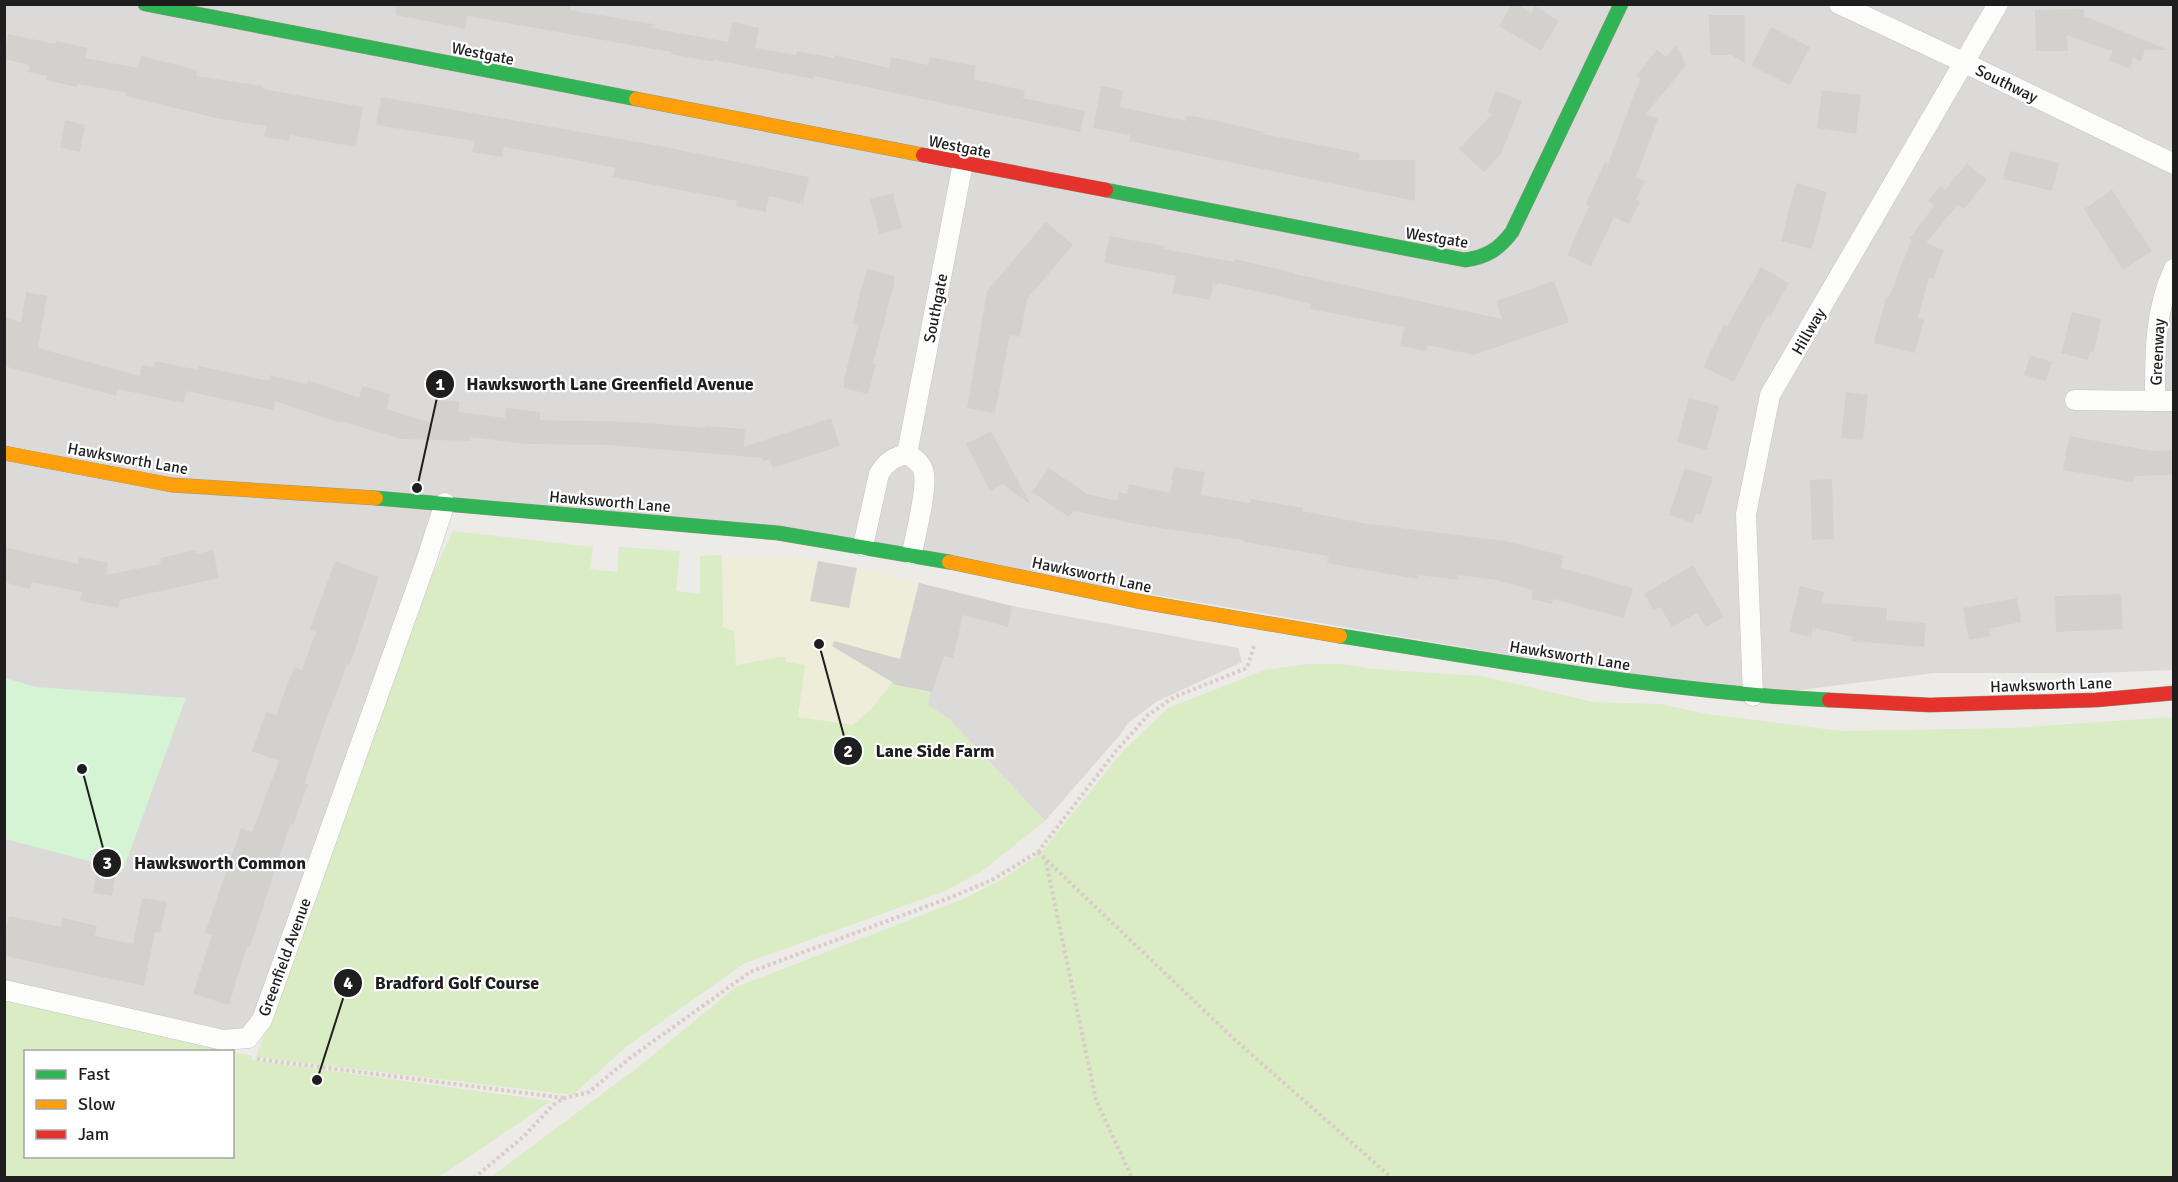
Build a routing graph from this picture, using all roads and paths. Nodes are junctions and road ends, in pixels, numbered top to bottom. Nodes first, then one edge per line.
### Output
1 (1621, 4) edge
2 (1839, 4) edge
3 (1998, 4) edge
4 (152, 5) edge
5 (1963, 62) junction
6 (963, 163) junction
7 (2174, 164) edge
8 (2174, 269) edge
9 (2075, 400) dead end
10 (2164, 401) edge
11 (4, 453) edge
12 (907, 454) junction
13 (445, 503) junction
14 (863, 546) junction
15 (912, 554) junction
16 (1262, 624) junction
17 (2174, 693) edge
18 (1753, 696) junction
19 (1038, 852) junction
20 (1046, 861) junction
21 (4, 990) edge
22 (248, 1038) junction
23 (565, 1098) junction
24 (474, 1178) edge
25 (1132, 1178) edge
26 (1392, 1178) edge

1 - 6 street, Westgate
2 - 5 street, Southway
3 - 5 street, Hillway
4 - 6 street, Westgate
5 - 7 street, Southway
5 - 18 street, Hillway
6 - 12 street, Southgate
8 - 10 street, Greenway
9 - 10 street, Greenway
11 - 13 street, Hawksworth Lane
12 - 14 street
12 - 15 street
13 - 14 street, Hawksworth Lane
13 - 22 street, Greenfield Avenue
14 - 15 street, Hawksworth Lane
15 - 16 street, Hawksworth Lane
16 - 18 street, Hawksworth Lane
16 - 19 path
17 - 18 street, Hawksworth Lane
19 - 20 path
19 - 23 path
20 - 25 path
20 - 26 path
21 - 22 street
22 - 23 path
23 - 24 path

